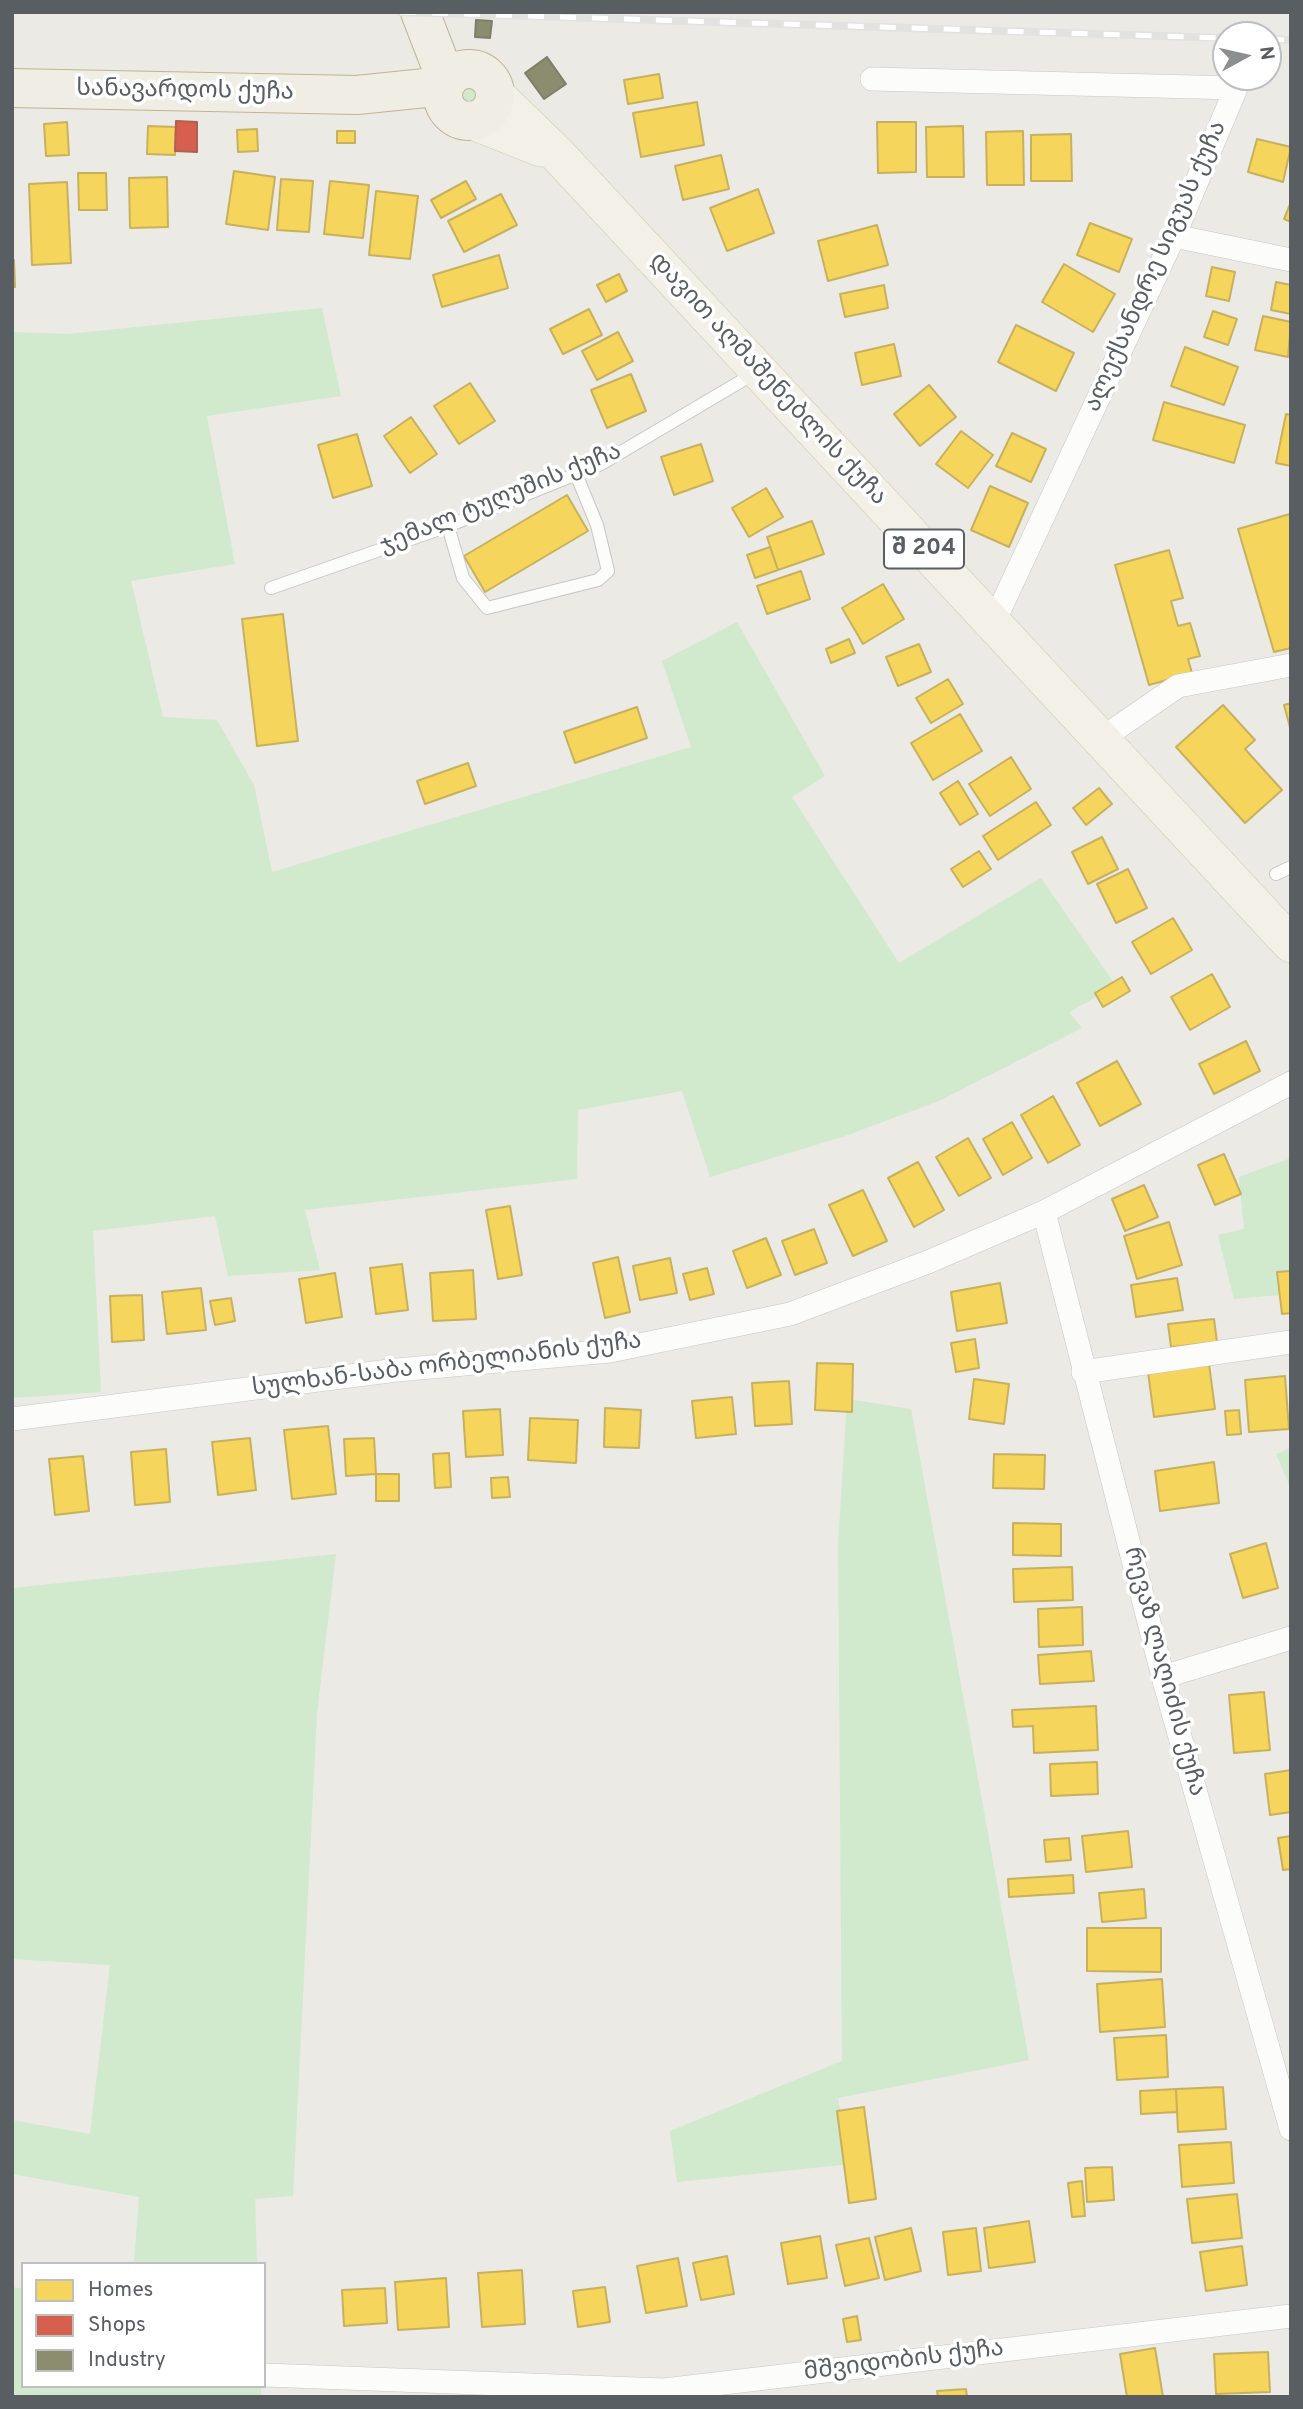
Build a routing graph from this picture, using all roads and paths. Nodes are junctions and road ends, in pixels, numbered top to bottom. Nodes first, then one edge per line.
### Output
1 (422, 18) edge
2 (872, 79) dead end
3 (12, 88) edge
4 (464, 95) junction
5 (1174, 236) junction
6 (1291, 260) edge
7 (758, 371) junction
8 (576, 474) junction
9 (448, 526) junction
10 (271, 589) dead end
11 (993, 624) junction
12 (1291, 665) edge
13 (1101, 739) junction
14 (1291, 867) edge
15 (1276, 874) dead end
16 (1291, 944) edge
17 (1291, 1083) edge
18 (1044, 1212) junction
19 (1291, 1342) edge
20 (1083, 1372) junction
21 (12, 1419) edge
22 (1291, 1638) edge
23 (1163, 1677) junction
24 (1291, 2129) edge
25 (1291, 2316) edge
26 (266, 2375) edge

1 - 4 highway
2 - 5 street, ალექსანდრე სიგუას ქუჩა
3 - 4 highway, სანავარდოს ქუჩა
4 - 7 main road, დავით აღმაშენებლის ქუჩა / შ 204
5 - 6 street
5 - 11 street, ალექსანდრე სიგუას ქუჩა
7 - 8 lane, ჯემალ ტუღუშის ქუჩა
7 - 11 main road, დავით აღმაშენებლის ქუჩა / შ 204
8 - 9 lane, ჯემალ ტუღუშის ქუჩა
8 - 9 lane
9 - 10 lane, ჯემალ ტუღუშის ქუჩა
11 - 13 main road, დავით აღმაშენებლის ქუჩა / შ 204
12 - 13 street
13 - 16 main road, დავით აღმაშენებლის ქუჩა / შ 204
14 - 15 lane
17 - 18 street, სულხან-საბა ორბელიანის ქუჩა
18 - 20 street, რევაზ ლაღიძის ქუჩა
18 - 21 street, სულხან-საბა ორბელიანის ქუჩა
19 - 20 street
20 - 23 street, რევაზ ლაღიძის ქუჩა
22 - 23 street
23 - 24 street, რევაზ ლაღიძის ქუჩა
25 - 26 street, მშვიდობის ქუჩა

